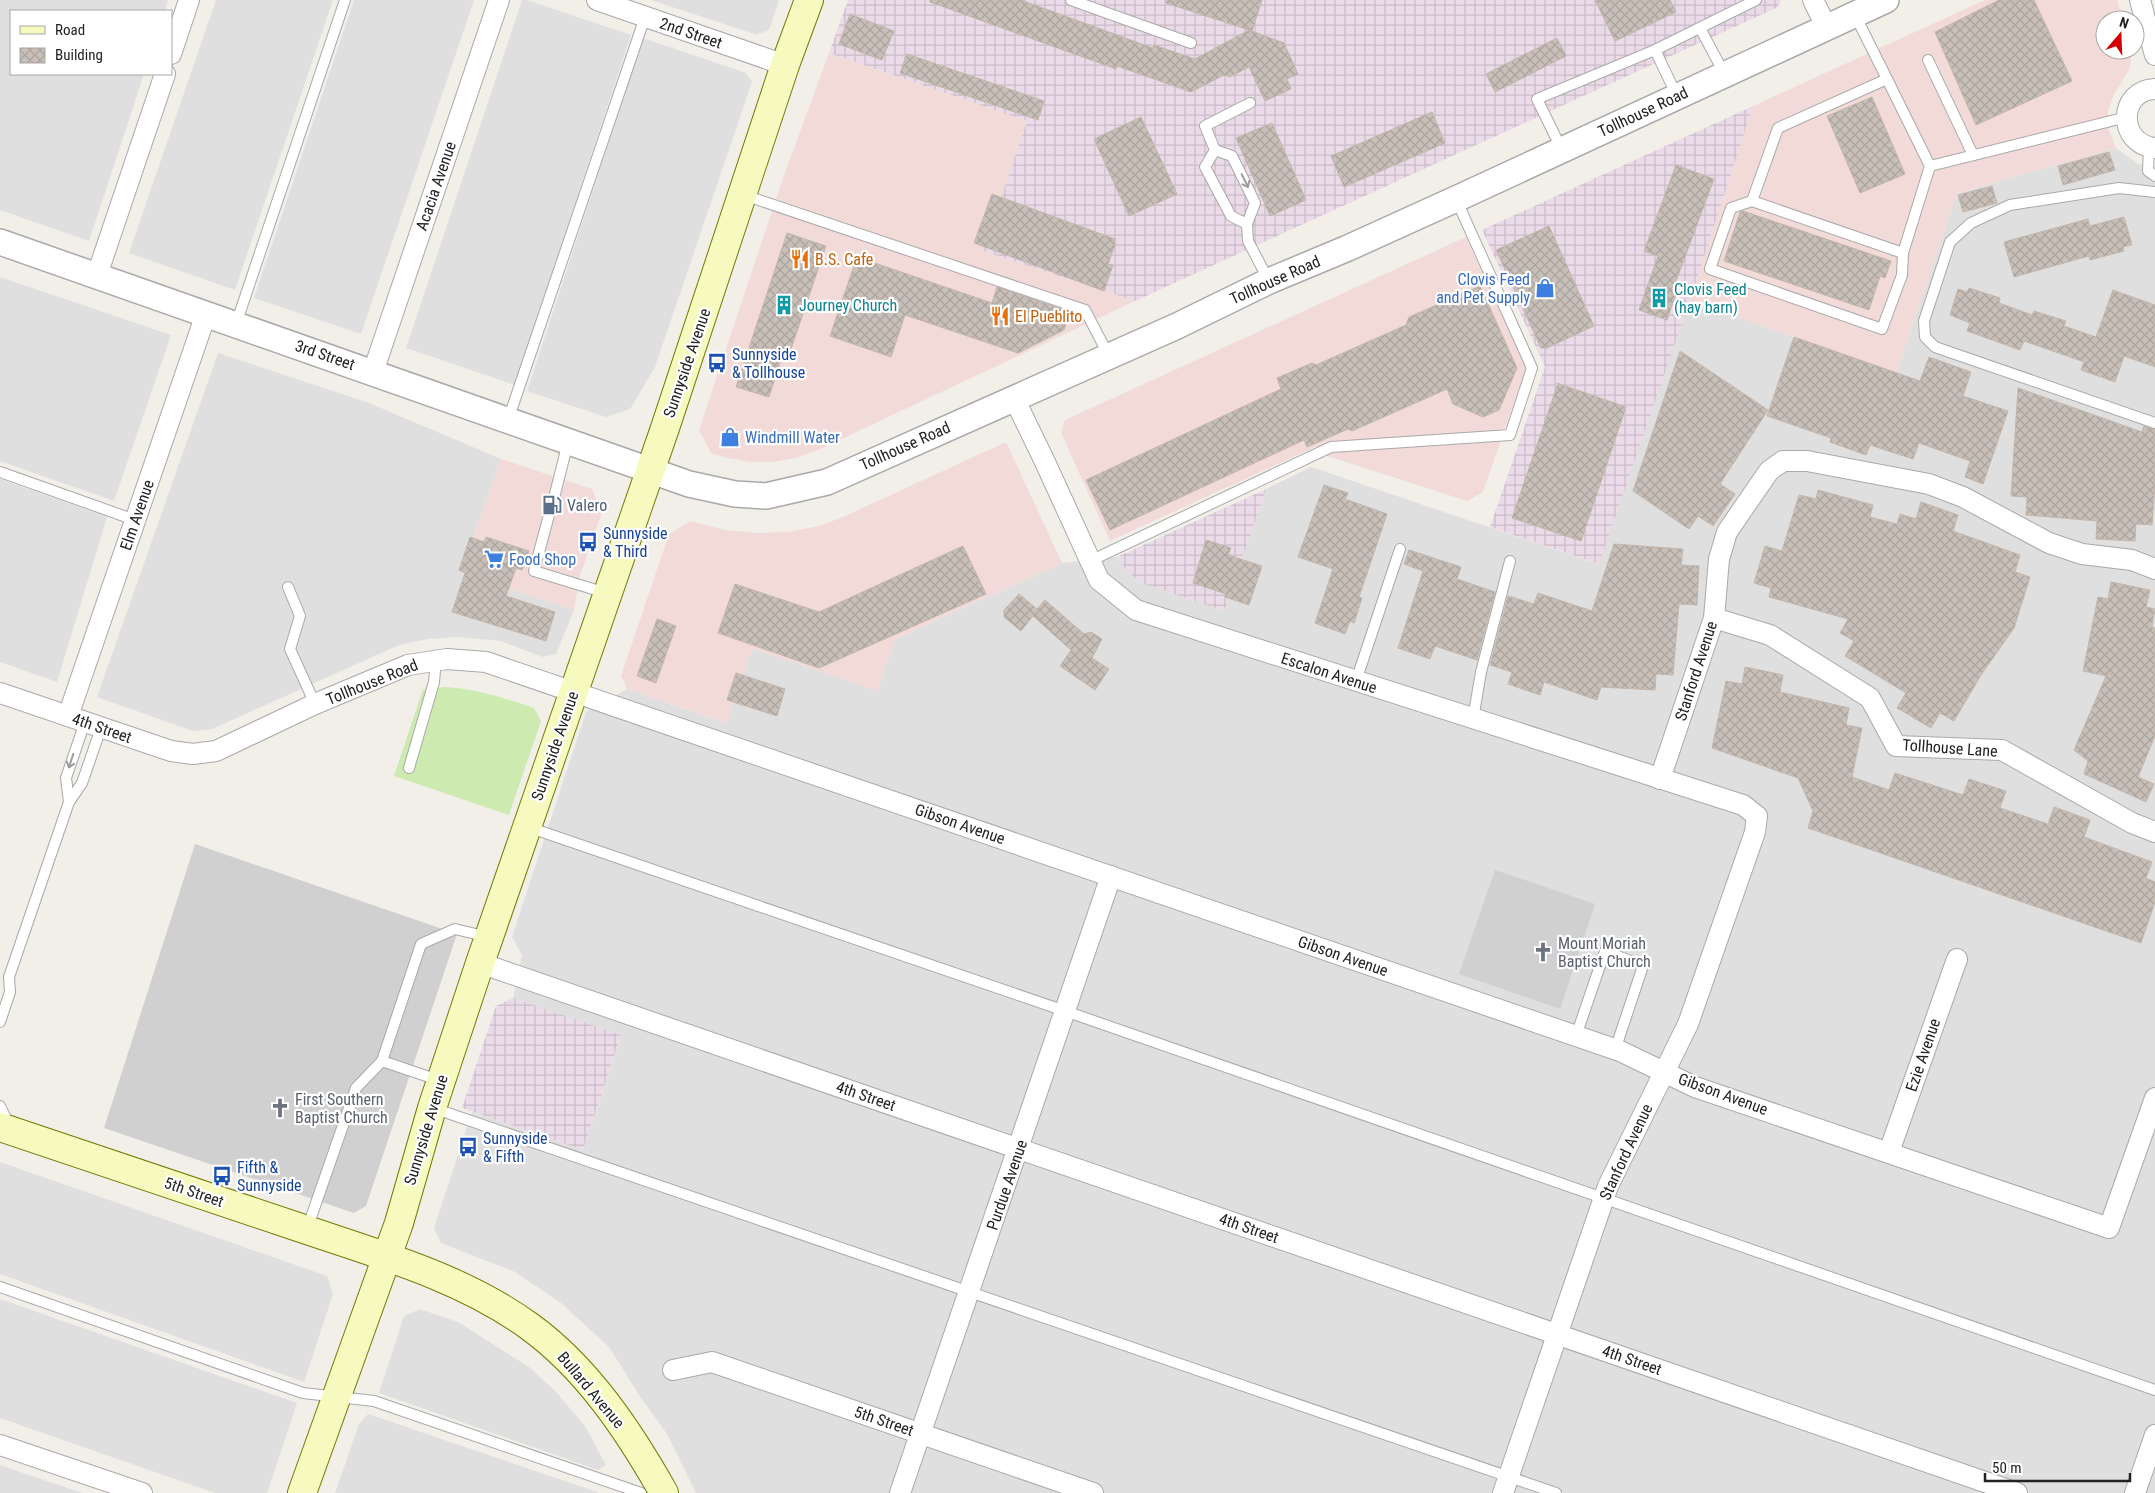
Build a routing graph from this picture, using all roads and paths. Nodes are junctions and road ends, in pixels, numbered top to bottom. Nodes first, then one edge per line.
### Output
1 (189, 0) edge
2 (345, 0) edge
3 (499, 0) edge
4 (597, 0) edge
5 (809, 0) edge
6 (1071, 0) edge
7 (1756, 0) edge
8 (1813, 0) edge
9 (1886, 0) edge
10 (2140, 0) edge
11 (1855, 15) junction
12 (645, 17) junction
13 (1700, 28) junction
14 (1827, 28) junction
15 (1191, 43) dead end
16 (1655, 50) junction
17 (172, 51) edge
18 (2155, 55) edge
19 (1928, 60) dead end
20 (785, 65) junction
21 (164, 75) edge
22 (1725, 75) junction
23 (1887, 79) junction
24 (2155, 89) edge
25 (1678, 96) junction
26 (1250, 103) dead end
27 (2126, 117) junction
28 (2152, 148) edge
29 (1215, 150) junction
30 (1562, 150) junction
31 (1973, 155) junction
32 (1930, 166) junction
33 (2155, 176) edge
34 (2155, 192) edge
35 (743, 194) junction
36 (1456, 199) junction
37 (1752, 201) junction
38 (1247, 224) junction
39 (0, 242) edge
40 (1903, 253) junction
41 (97, 275) junction
42 (1269, 281) junction
43 (206, 314) junction
44 (236, 324) junction
45 (1109, 356) junction
46 (373, 372) junction
47 (1014, 398) junction
48 (508, 420) junction
49 (2155, 424) edge
50 (569, 441) junction
51 (650, 470) junction
52 (0, 472) edge
53 (554, 494) dead end
54 (549, 515) dead end
55 (135, 520) junction
56 (1400, 549) dead end
57 (1090, 561) junction
58 (1510, 561) dead end
59 (2155, 569) edge
60 (288, 587) dead end
61 (608, 594) junction
62 (1714, 618) junction
63 (436, 659) junction
64 (1356, 681) junction
65 (573, 692) junction
66 (0, 693) edge
67 (315, 704) junction
68 (1472, 719) junction
69 (85, 722) junction
70 (206, 753) joint
71 (409, 768) dead end
72 (1660, 779) junction
73 (69, 802) junction
74 (1757, 816) joint
75 (527, 826) junction
76 (2155, 832) edge
77 (1110, 876) junction
78 (489, 937) junction
79 (1957, 959) dead end
80 (480, 963) junction
81 (4, 977) edge
82 (1065, 1011) junction
83 (0, 1022) edge
84 (1576, 1036) junction
85 (1615, 1050) junction
86 (382, 1061) junction
87 (1664, 1072) junction
88 (441, 1081) junction
89 (2155, 1098) edge
90 (0, 1106) edge
91 (432, 1108) junction
92 (6, 1128) edge
93 (1019, 1149) junction
94 (1889, 1152) junction
95 (1604, 1197) junction
96 (307, 1230) junction
97 (387, 1258) junction
98 (0, 1287) edge
99 (970, 1292) junction
100 (1557, 1334) junction
101 (673, 1370) dead end
102 (2155, 1390) edge
103 (337, 1398) junction
104 (919, 1434) junction
105 (2155, 1435) edge
106 (0, 1445) edge
107 (1506, 1485) edge
108 (142, 1493) edge
109 (302, 1493) edge
110 (641, 1493) edge
111 (664, 1493) edge
112 (900, 1493) edge
113 (1093, 1493) edge
114 (1556, 1493) edge
115 (2017, 1493) edge
116 (2135, 1493) edge

1 - 17 street
2 - 44 lane
3 - 46 street, Acacia Avenue
4 - 12 street, 2nd Street
5 - 20 main road, Sunnyside Avenue
6 - 15 lane
7 - 13 lane
8 - 14 street
9 - 11 street, Tollhouse Road
10 - 18 street
11 - 14 street, Tollhouse Road
11 - 23 lane
12 - 20 street, 2nd Street
12 - 48 lane
13 - 16 lane
13 - 22 lane
14 - 22 street, Tollhouse Road
16 - 25 lane
16 - 30 lane
19 - 31 lane
20 - 35 main road, Sunnyside Avenue
21 - 41 street
22 - 25 street, Tollhouse Road
23 - 32 lane
23 - 37 lane
24 - 27 street
25 - 30 street, Tollhouse Road
26 - 29 lane
27 - 28 street
27 - 31 lane
28 - 33 lane
29 -> 38 lane
29 - 38 lane
30 - 36 street, Tollhouse Road
31 - 32 lane
32 - 40 lane
34 - 49 lane
35 - 45 lane
35 - 51 main road, Sunnyside Avenue
36 - 42 street, Tollhouse Road
36 - 57 lane
37 - 40 lane
37 - 40 lane
38 - 42 lane
39 - 41 street, 3rd Street
41 - 43 street, 3rd Street
42 - 45 street, Tollhouse Road
43 - 44 street, 3rd Street
43 - 55 street, Elm Avenue
44 - 46 street, 3rd Street
45 - 47 street, Tollhouse Road
46 - 48 street, 3rd Street
47 - 51 street, Tollhouse Road
47 - 57 street, Escalon Avenue
48 - 50 street, 3rd Street
50 - 51 street, 3rd Street
50 - 53 lane
51 - 61 main road, Sunnyside Avenue
52 - 55 lane
54 - 61 lane
55 - 69 street, Elm Avenue
56 - 64 lane
57 - 64 street, Escalon Avenue
58 - 68 lane
59 - 62 street, Stanford Avenue
60 - 67 lane
61 - 65 main road, Sunnyside Avenue
62 - 72 street, Stanford Avenue
62 - 76 street, Tollhouse Lane
63 - 65 street, Tollhouse Road
63 - 67 street, Tollhouse Road
63 - 71 lane
64 - 68 street, Escalon Avenue
65 - 75 main road, Sunnyside Avenue
65 - 77 street, Gibson Avenue
66 - 69 street, 4th Street
67 - 70 street, Tollhouse Road
68 - 72 street, Escalon Avenue
69 - 70 street, 4th Street
69 -> 73 lane
69 - 73 lane
72 - 74 street, Escalon Avenue
73 - 81 lane
74 - 87 street, Stanford Avenue
75 - 78 main road, Sunnyside Avenue
75 - 82 lane
77 - 82 street, Purdue Avenue
77 - 84 street, Gibson Avenue
78 - 80 main road, Sunnyside Avenue
78 - 86 lane
79 - 94 street, Ezie Avenue
80 - 88 main road, Sunnyside Avenue
80 - 93 street, 4th Street
81 - 83 lane
82 - 93 street, Purdue Avenue
82 - 95 lane
84 - 85 street, Gibson Avenue
84 - 85 lane
85 - 87 street, Gibson Avenue
86 - 88 lane
86 - 96 lane
87 - 94 street, Gibson Avenue
87 - 95 street, Stanford Avenue
88 - 91 main road, Sunnyside Avenue
89 - 94 street, Gibson Avenue
90 - 92 lane
91 - 97 main road, Sunnyside Avenue
91 - 99 lane
92 - 96 main road, 5th Street
93 - 99 street, Purdue Avenue
93 - 100 street, 4th Street
95 - 100 street, Stanford Avenue
95 - 102 lane
96 - 97 main road, 5th Street
97 - 103 main road, Sunnyside Avenue
97 - 111 main road, Bullard Avenue
98 - 103 lane
99 - 104 street, Purdue Avenue
99 - 107 lane
100 - 107 street, Stanford Avenue
100 - 115 street, 4th Street
101 - 104 street, 5th Street
103 - 109 main road, Sunnyside Avenue
103 - 110 lane
104 - 112 street, Purdue Avenue
104 - 113 street, 5th Street
105 - 116 street
106 - 108 street
107 - 114 lane

